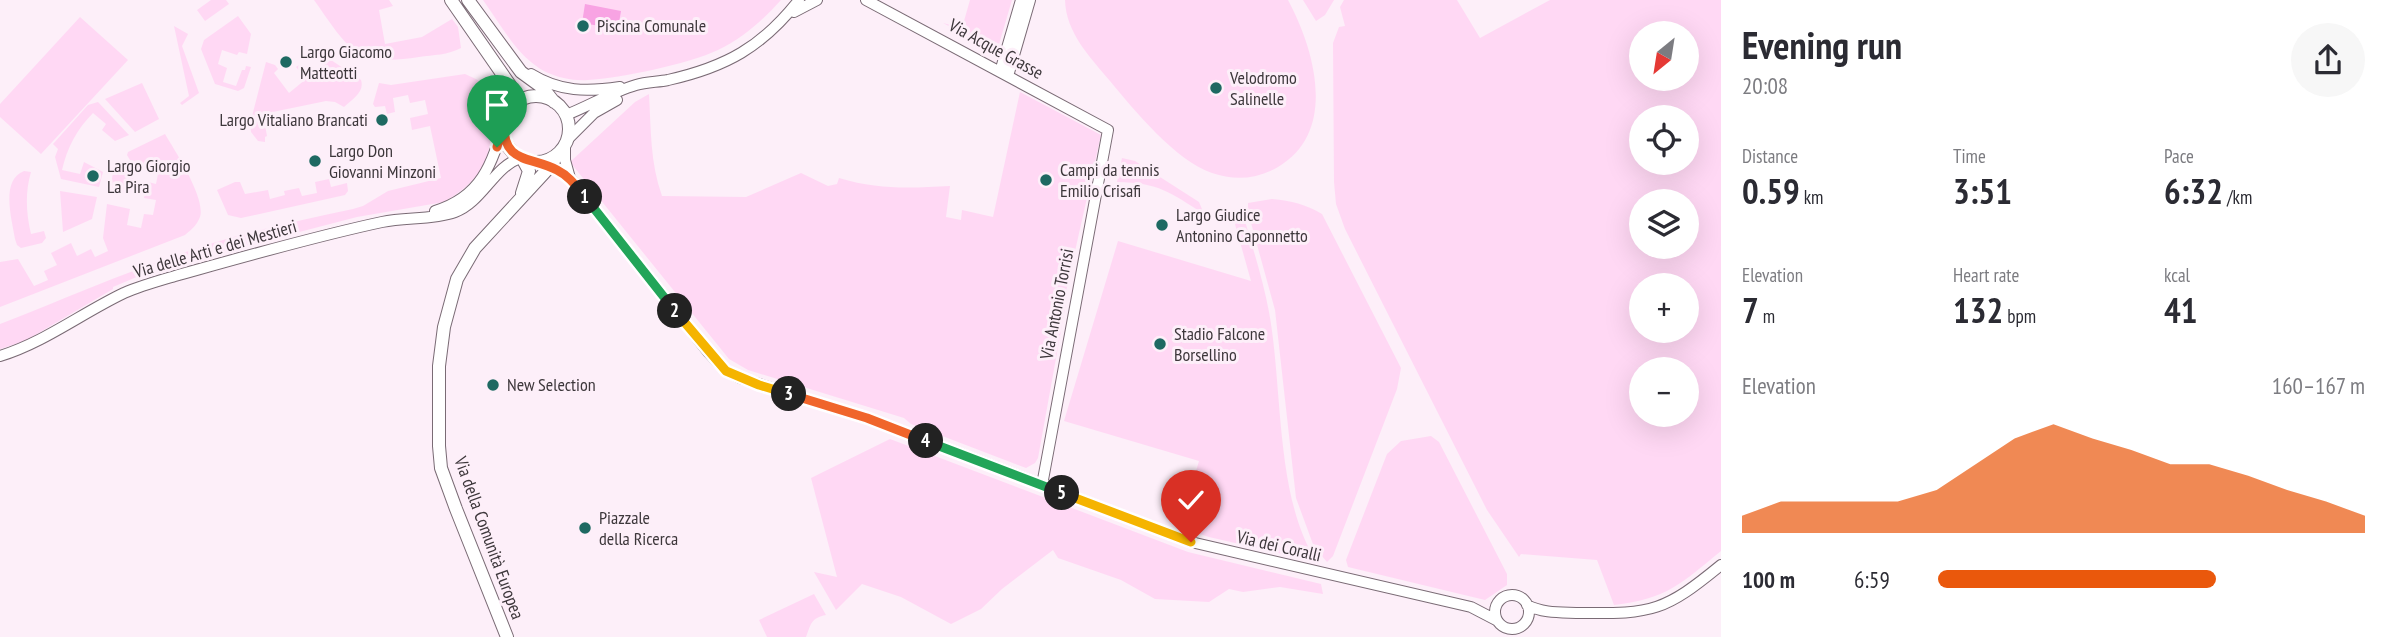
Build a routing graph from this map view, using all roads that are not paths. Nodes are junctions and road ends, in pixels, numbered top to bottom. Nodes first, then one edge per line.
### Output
1 (451, 0) edge
2 (468, 0) edge
3 (799, 0) edge
4 (817, 0) edge
5 (866, 0) edge
6 (1021, 0) edge
7 (1030, 0) edge
8 (786, 18) junction
9 (509, 56) junction
10 (1004, 74) junction
11 (665, 81) junction
12 (637, 85) junction
13 (521, 101) junction
14 (555, 102) junction
15 (566, 115) junction
16 (504, 122) junction
17 (1108, 130) joint
18 (564, 146) junction
19 (525, 160) junction
20 (550, 166) junction
21 (570, 178) junction
22 (517, 203) junction
23 (411, 218) junction
24 (0, 356) edge
25 (1042, 485) junction
26 (1721, 565) edge
27 (1497, 604) junction
28 (1527, 605) junction
29 (1471, 607) junction
30 (1544, 612) junction
31 (1528, 618) junction
32 (1496, 620) junction
33 (507, 637) edge

1 - 13 main road
2 - 9 main road
3 - 8 street
4 - 8 street
5 - 10 street, Via Acque Grasse
6 - 10 street
7 - 10 street
8 - 11 street
9 - 12 street
9 - 14 main road
10 - 17 street, Via Acque Grasse
11 - 12 street
11 - 18 street
12 - 15 street
13 - 14 main road
13 - 16 main road
14 - 15 main road
15 - 18 main road
16 - 19 main road
16 - 23 street
17 - 25 street, Via Antonio Torrisi
18 - 19 main road
18 - 20 main road, Via della Comunità Europea
18 - 21 street
19 - 20 street
19 - 22 main road
19 - 23 street
20 - 21 street
20 - 22 main road, Via della Comunità Europea
21 - 25 street, Via dei Coralli
22 - 33 main road, Via della Comunità Europea
23 - 24 street, Via delle Arti e dei Mestieri
25 - 29 street, Via dei Coralli
26 - 30 street
27 - 28 street
27 - 29 street
27 - 32 street
28 - 30 street
28 - 31 street
29 - 32 street
30 - 31 street
31 - 32 street

